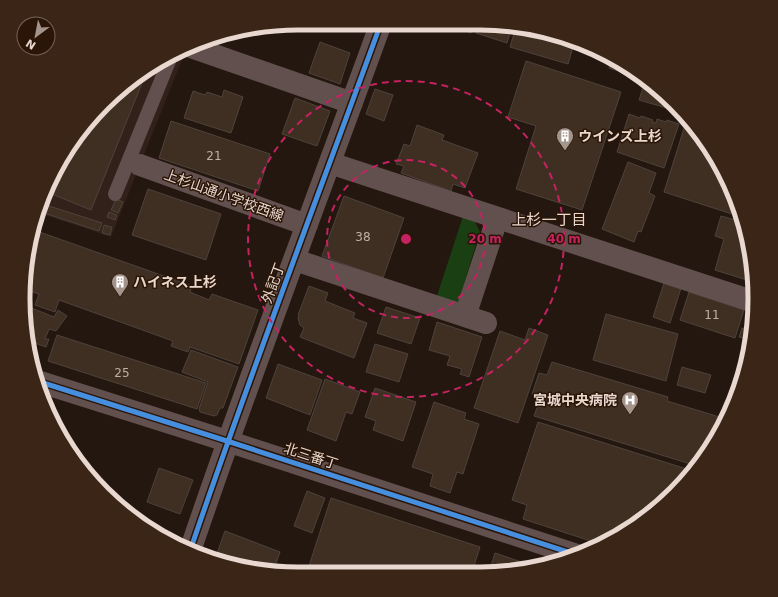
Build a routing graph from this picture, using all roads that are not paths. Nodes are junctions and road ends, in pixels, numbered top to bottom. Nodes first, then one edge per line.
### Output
1 (378, 30) edge
2 (196, 50) edge
3 (168, 64) edge
4 (352, 103) junction
5 (134, 163) junction
6 (330, 163) junction
7 (114, 194) dead end
8 (497, 219) junction
9 (307, 225) junction
10 (295, 260) junction
11 (748, 300) edge
12 (465, 316) junction
13 (486, 323) dead end
14 (43, 383) edge
15 (227, 441) junction
16 (192, 545) edge
17 (568, 552) edge

1 - 4 street, 外記丁
2 - 4 street
3 - 5 lane
4 - 6 street, 外記丁
5 - 7 lane
5 - 9 street, 上杉山通小学校西線
6 - 8 street
6 - 9 street, 外記丁
8 - 11 street
8 - 12 street
9 - 10 street, 外記丁
10 - 12 street
10 - 15 street, 外記丁
12 - 13 street
14 - 15 street, 北三番丁
15 - 16 street, 外記丁
15 - 17 street, 北三番丁

